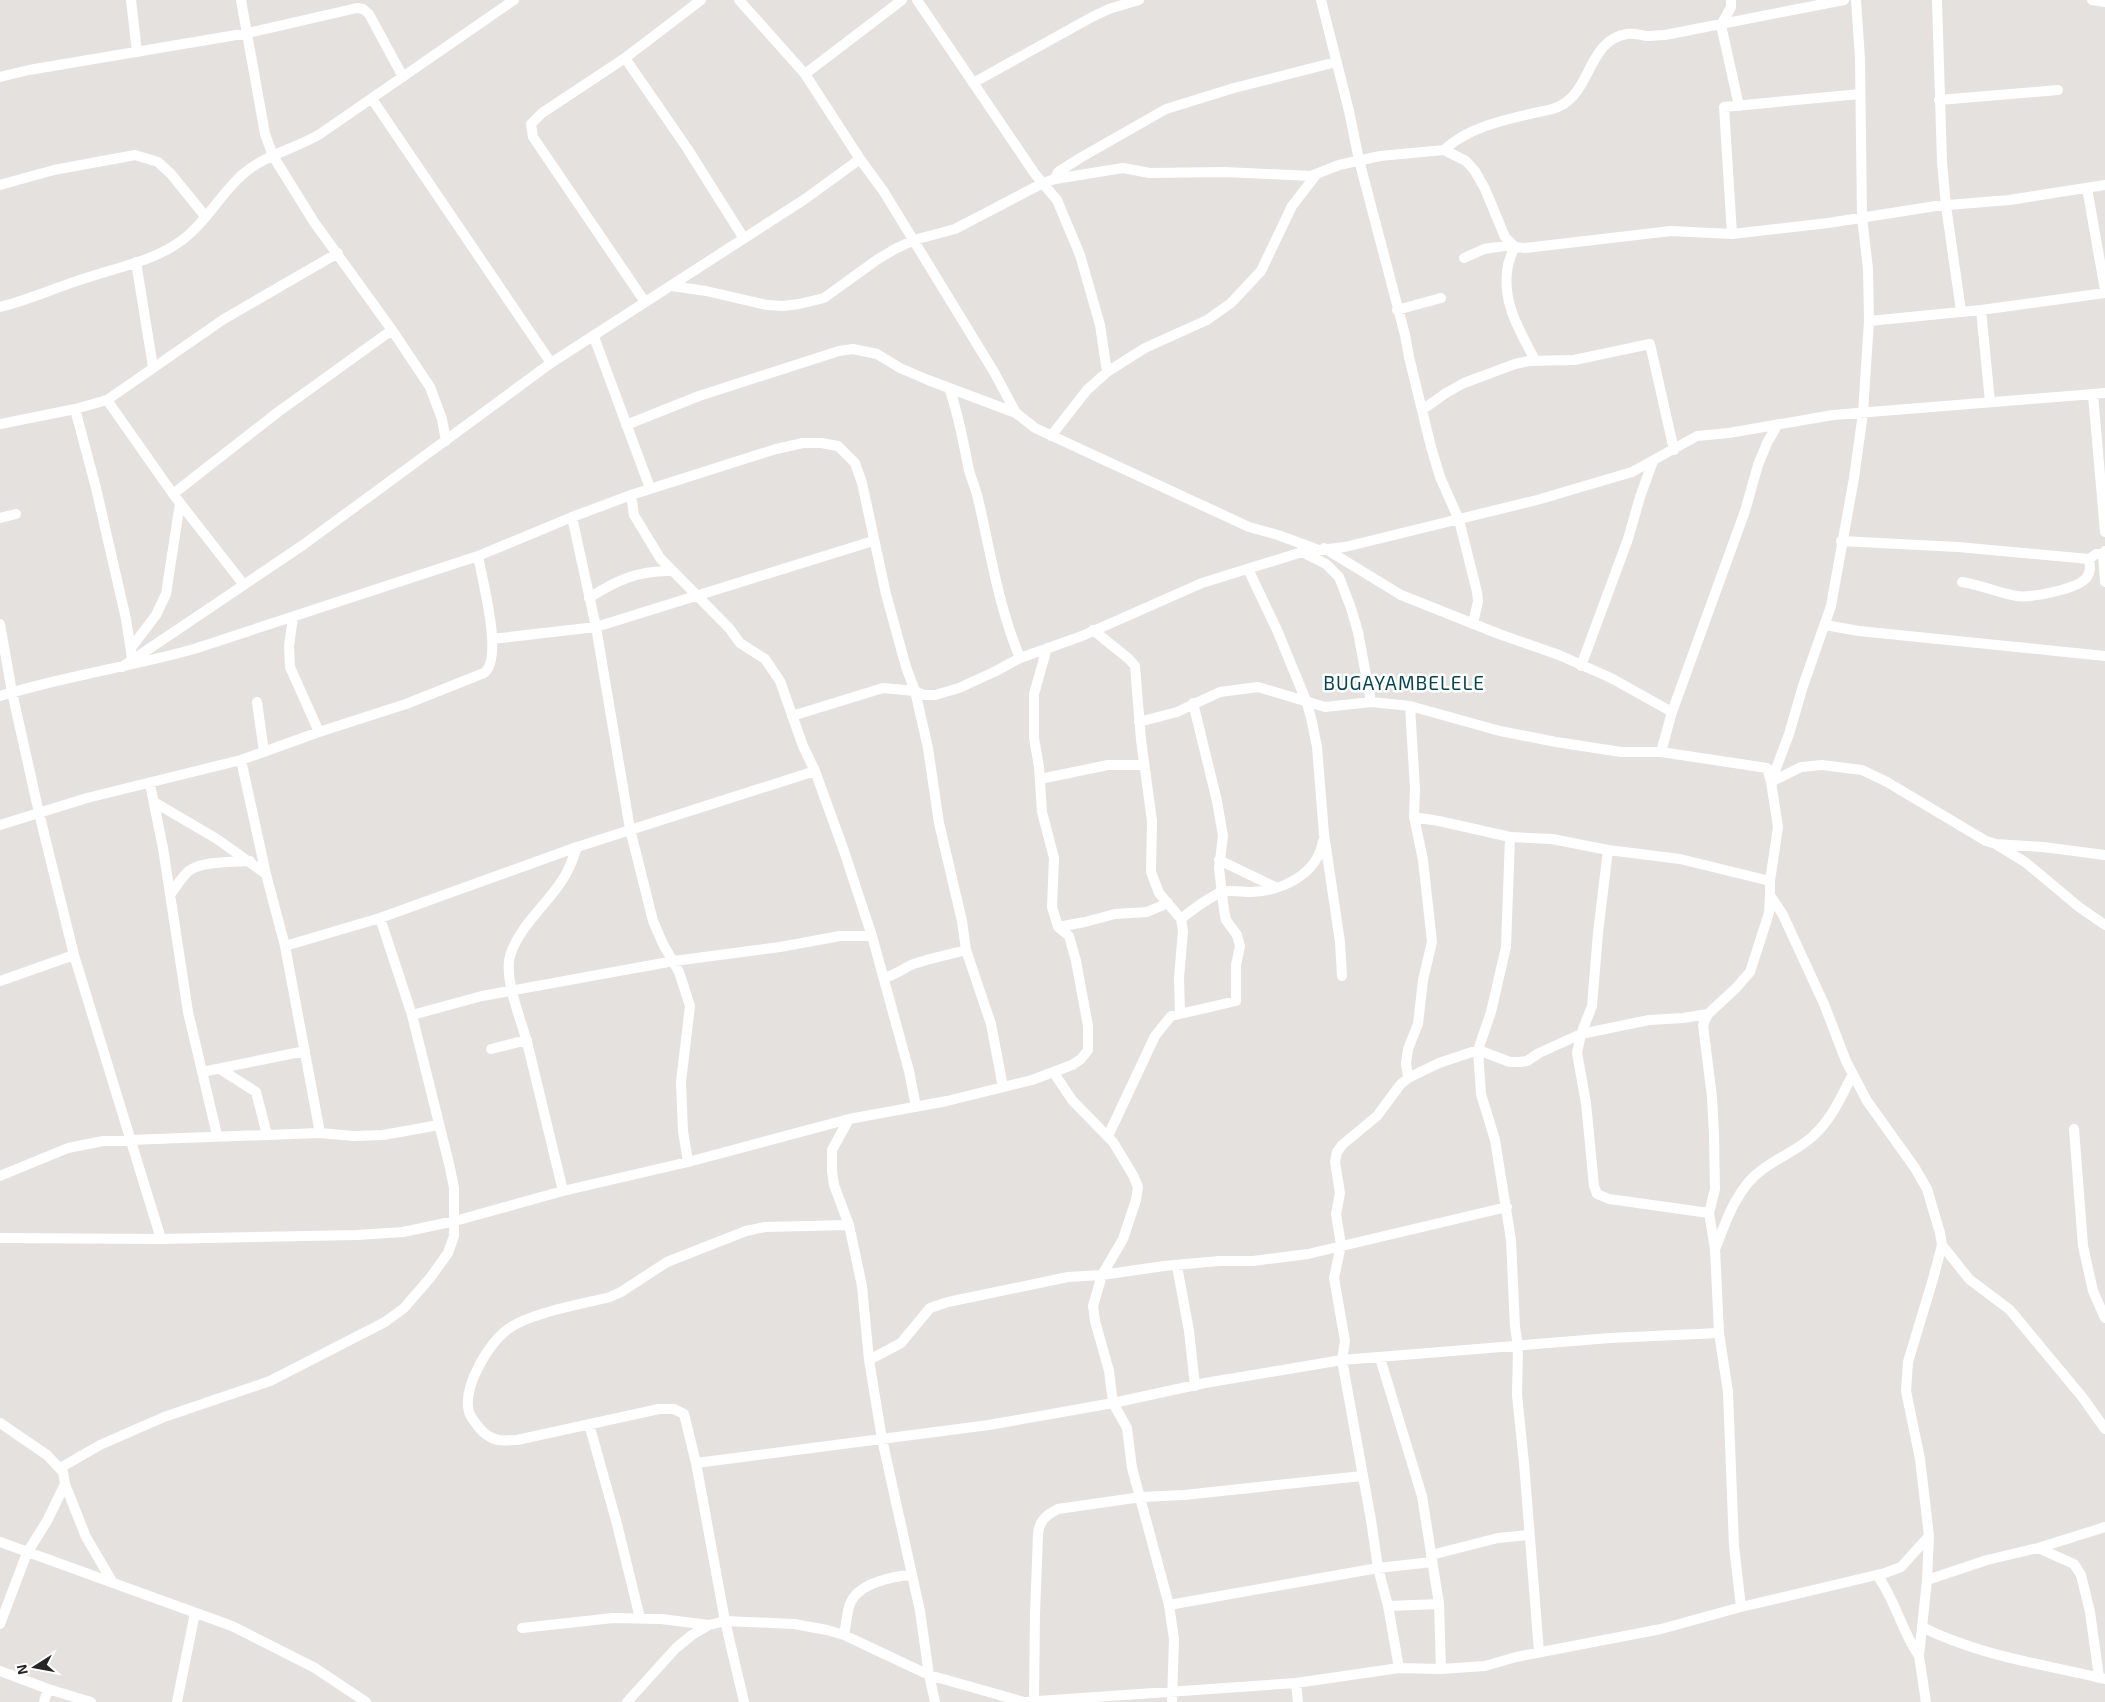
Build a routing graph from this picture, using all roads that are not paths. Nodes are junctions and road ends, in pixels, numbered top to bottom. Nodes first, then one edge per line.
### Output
1 (131, 0) edge
2 (241, 0) edge
3 (514, 0) edge
4 (702, 0) edge
5 (739, 0) edge
6 (902, 0) edge
7 (917, 0) edge
8 (1139, 0) edge
9 (1321, 0) edge
10 (1731, 0) edge
11 (1844, 0) edge
12 (1856, 0) edge
13 (1937, 0) edge
14 (2092, 0) edge
15 (2105, 2) edge
16 (349, 5) edge
17 (1721, 25) junction
18 (248, 33) junction
19 (137, 52) junction
20 (624, 58) junction
21 (1336, 62) junction
22 (805, 74) junction
23 (0, 76) edge
24 (403, 77) junction
25 (973, 83) junction
26 (2058, 90) dead end
27 (1860, 94) junction
28 (372, 99) junction
29 (1939, 100) junction
30 (1739, 106) junction
31 (1444, 150) junction
32 (273, 156) junction
33 (860, 160) junction
34 (1359, 160) junction
35 (1316, 175) junction
36 (1055, 179) junction
37 (1044, 183) junction
38 (0, 184) edge
39 (2105, 185) edge
40 (2087, 188) junction
41 (1946, 206) junction
42 (205, 216) junction
43 (1862, 217) junction
44 (1732, 234) junction
45 (743, 237) junction
46 (914, 240) junction
47 (1513, 246) junction
48 (338, 254) junction
49 (1464, 258) dead end
50 (136, 262) junction
51 (672, 286) junction
52 (2105, 291) edge
53 (1441, 298) dead end
54 (645, 302) junction
55 (1, 308) edge
56 (1397, 310) junction
57 (1980, 310) junction
58 (1961, 311) junction
59 (1870, 321) junction
60 (392, 330) junction
61 (594, 337) junction
62 (1535, 360) junction
63 (551, 363) junction
64 (153, 367) junction
65 (1107, 372) junction
66 (949, 388) junction
67 (2105, 393) edge
68 (2093, 394) junction
69 (107, 400) junction
70 (1990, 402) junction
71 (75, 409) junction
72 (1422, 410) junction
73 (1863, 413) junction
74 (1016, 414) junction
75 (0, 424) edge
76 (1778, 424) junction
77 (626, 425) junction
78 (1052, 436) junction
79 (446, 441) junction
80 (1674, 450) junction
81 (1653, 461) junction
82 (650, 488) junction
83 (631, 495) junction
84 (177, 498) junction
85 (16, 514) dead end
86 (572, 517) junction
87 (0, 518) edge
88 (1459, 520) junction
89 (2105, 532) edge
90 (873, 541) junction
91 (1841, 541) junction
92 (1321, 549) junction
93 (1302, 552) junction
94 (2104, 552) edge
95 (478, 556) junction
96 (2089, 559) junction
97 (1248, 569) junction
98 (671, 570) junction
99 (1962, 582) dead end
100 (2105, 582) edge
101 (244, 585) junction
102 (697, 596) junction
103 (589, 598) junction
104 (294, 617) junction
105 (0, 624) edge
106 (1473, 624) junction
107 (1825, 624) junction
108 (596, 627) junction
109 (1093, 630) junction
110 (492, 639) junction
111 (1047, 648) junction
112 (131, 653) junction
113 (2105, 656) edge
114 (1020, 658) junction
115 (1582, 666) junction
116 (121, 667) junction
117 (915, 691) junction
118 (12, 692) junction
119 (0, 696) edge
120 (257, 702) dead end
121 (1371, 702) junction
122 (1193, 703) junction
123 (1307, 703) junction
124 (1410, 706) junction
125 (1672, 712) junction
126 (792, 716) junction
127 (1139, 722) junction
128 (319, 732) junction
129 (264, 752) junction
130 (1661, 752) junction
131 (241, 760) junction
132 (1144, 765) junction
133 (814, 771) junction
134 (1040, 779) junction
135 (1771, 782) junction
136 (150, 784) junction
137 (154, 802) junction
138 (39, 813) junction
139 (1414, 817) junction
140 (0, 825) edge
141 (630, 829) junction
142 (1324, 834) junction
143 (1510, 837) junction
144 (1996, 844) junction
145 (577, 847) junction
146 (1608, 850) junction
147 (2105, 855) edge
148 (1219, 860) junction
149 (250, 861) junction
150 (266, 874) junction
151 (1770, 881) junction
152 (1275, 886) junction
153 (1221, 892) junction
154 (170, 895) junction
155 (1770, 896) junction
156 (1168, 903) junction
157 (380, 918) junction
158 (1181, 919) junction
159 (2105, 925) edge
160 (1058, 927) junction
161 (872, 936) junction
162 (285, 946) junction
163 (966, 950) junction
164 (74, 955) junction
165 (674, 961) junction
166 (1342, 976) dead end
167 (884, 978) junction
168 (0, 981) edge
169 (512, 990) junction
170 (1180, 1013) junction
171 (1708, 1014) junction
172 (412, 1015) junction
173 (1581, 1034) junction
174 (526, 1040) junction
175 (491, 1049) dead end
176 (1478, 1050) junction
177 (305, 1052) junction
178 (220, 1069) junction
179 (202, 1072) junction
180 (1054, 1073) junction
181 (1853, 1074) junction
182 (1408, 1078) junction
183 (1003, 1087) junction
184 (916, 1108) junction
185 (849, 1119) junction
186 (439, 1125) junction
187 (2074, 1129) dead end
188 (320, 1133) junction
189 (217, 1135) junction
190 (267, 1136) junction
191 (1108, 1136) junction
192 (130, 1139) junction
193 (688, 1162) junction
194 (0, 1176) edge
195 (563, 1191) junction
196 (1507, 1207) junction
197 (1708, 1213) junction
198 (455, 1221) junction
199 (849, 1225) junction
200 (0, 1237) edge
201 (161, 1239) junction
202 (1942, 1244) junction
203 (1341, 1245) junction
204 (1715, 1249) junction
205 (1177, 1266) junction
206 (1102, 1275) junction
207 (2105, 1318) edge
208 (1719, 1333) junction
209 (1518, 1346) junction
210 (1380, 1358) junction
211 (869, 1360) junction
212 (1342, 1360) junction
213 (1195, 1386) junction
214 (1113, 1403) junction
215 (0, 1423) edge
216 (590, 1424) junction
217 (2105, 1429) edge
218 (882, 1439) junction
219 (696, 1463) junction
220 (60, 1468) junction
221 (1362, 1476) junction
222 (65, 1484) junction
223 (1141, 1496) junction
224 (2105, 1527) edge
225 (1529, 1535) junction
226 (1929, 1536) junction
227 (0, 1542) edge
228 (2038, 1548) junction
229 (27, 1553) junction
230 (1432, 1559) junction
231 (1378, 1568) junction
232 (1877, 1575) junction
233 (912, 1576) junction
234 (1927, 1580) junction
235 (113, 1582) junction
236 (1438, 1604) junction
237 (1169, 1605) junction
238 (1388, 1606) junction
239 (1741, 1607) junction
240 (195, 1613) junction
241 (640, 1618) junction
242 (725, 1621) junction
243 (0, 1624) edge
244 (709, 1624) junction
245 (1922, 1627) junction
246 (522, 1628) dead end
247 (844, 1635) junction
248 (1539, 1652) junction
249 (1919, 1656) junction
250 (1399, 1668) junction
251 (1440, 1669) junction
252 (0, 1671) edge
253 (929, 1675) junction
254 (2102, 1678) edge
255 (1296, 1683) junction
256 (48, 1689) junction
257 (1172, 1697) edge
258 (1034, 1701) edge
259 (44, 1702) edge
260 (91, 1702) edge
261 (177, 1702) edge
262 (366, 1702) edge
263 (627, 1702) edge
264 (744, 1702) edge
265 (935, 1702) edge
266 (1298, 1702) edge
267 (1926, 1702) edge

1 - 19 street
2 - 18 street
3 - 24 street
4 - 20 street
5 - 22 street
6 - 22 street
7 - 25 street
8 - 25 street
9 - 21 street
10 - 17 street
11 - 17 street
12 - 27 street
13 - 29 street
14 - 15 street
16 - 18 street
16 - 24 street
17 - 30 street
17 - 31 street
18 - 19 street
18 - 32 street
19 - 23 street
20 - 45 street
20 - 54 street
21 - 34 street
21 - 36 street
22 - 33 street
24 - 28 street
25 - 37 street
26 - 29 street
27 - 30 street
27 - 43 street
28 - 32 street
28 - 63 street
29 - 41 street
30 - 44 street
31 - 34 street
31 - 47 street
32 - 42 street
32 - 48 street
33 - 45 street
33 - 46 street
34 - 35 street
34 - 56 street
35 - 36 street
35 - 65 street
36 - 37 street
37 - 46 street
37 - 65 street
38 - 42 street
39 - 40 street
40 - 41 street
40 - 52 street
41 - 43 street
41 - 58 street
42 - 50 street
43 - 44 street
43 - 59 street
44 - 47 street
45 - 51 street
46 - 51 street
46 - 74 street
47 - 49 street
47 - 62 street
48 - 60 street
48 - 64 street
50 - 55 street
50 - 64 street
51 - 54 street
52 - 57 street
53 - 56 street
54 - 61 street
56 - 72 street
57 - 58 street
57 - 70 street
58 - 59 street
59 - 73 street
60 - 79 street
60 - 84 street
61 - 63 street
61 - 77 street
62 - 72 street
62 - 80 street
63 - 79 street
64 - 69 street
65 - 78 street
66 - 74 street
66 - 77 street
66 - 114 street
67 - 68 street
68 - 70 street
68 - 89 street
69 - 71 street
69 - 84 street
70 - 73 street
71 - 75 street
71 - 112 street
72 - 88 street
73 - 76 street
73 - 91 street
74 - 78 street
76 - 80 street
76 - 125 street
77 - 82 street
78 - 92 street
79 - 101 street
80 - 81 street
81 - 88 street
81 - 115 street
82 - 83 street
82 - 90 street
83 - 86 street
83 - 98 street
84 - 101 street
84 - 112 street
85 - 87 street
86 - 95 street
86 - 103 street
88 - 92 street
88 - 106 street
90 - 102 street
90 - 117 street
91 - 96 street
91 - 107 street
92 - 93 street
92 - 106 street
93 - 97 street
93 - 121 street
94 - 96 street
94 - 100 street
95 - 104 street
95 - 110 street
96 - 99 street
97 - 109 street
97 - 123 street
98 - 102 street
98 - 103 street
101 - 112 street
102 - 108 street
102 - 126 street
103 - 108 street
104 - 116 street
104 - 128 street
105 - 118 street
106 - 115 street
107 - 113 street
107 - 135 street
108 - 110 street
108 - 141 street
109 - 111 street
109 - 127 street
110 - 128 street
111 - 114 street
111 - 134 street
112 - 116 street
114 - 117 street
115 - 125 street
116 - 118 street
117 - 126 street
117 - 163 street
118 - 119 street
118 - 138 street
120 - 129 street
121 - 123 street
121 - 124 street
122 - 123 street
122 - 127 street
122 - 148 street
123 - 142 street
124 - 130 street
124 - 139 street
125 - 130 street
126 - 133 street
127 - 132 street
128 - 129 street
129 - 131 street
130 - 135 street
131 - 136 street
131 - 150 street
132 - 134 street
132 - 156 street
133 - 141 street
133 - 161 street
134 - 160 street
135 - 144 street
135 - 151 street
136 - 137 street
136 - 138 street
137 - 149 street
137 - 154 street
138 - 140 street
138 - 164 street
139 - 143 street
139 - 182 street
141 - 145 street
141 - 165 street
142 - 152 street
142 - 166 street
143 - 146 street
143 - 176 street
144 - 147 street
144 - 159 street
145 - 157 street
145 - 169 street
146 - 151 street
146 - 173 street
148 - 152 street
148 - 153 street
149 - 150 street
149 - 154 street
150 - 162 street
151 - 155 street
152 - 153 street
153 - 158 street
153 - 170 street
154 - 179 street
155 - 171 street
155 - 181 street
156 - 158 street
156 - 160 street
157 - 162 street
157 - 172 street
158 - 170 street
160 - 180 street
161 - 165 street
161 - 167 street
162 - 177 street
163 - 167 street
163 - 183 street
164 - 168 street
164 - 192 street
165 - 169 street
165 - 193 street
167 - 184 street
169 - 172 street
169 - 174 street
170 - 191 street
171 - 173 street
171 - 197 street
172 - 186 street
173 - 176 street
173 - 197 street
174 - 175 street
174 - 195 street
176 - 182 street
176 - 196 street
177 - 178 street
177 - 188 street
178 - 179 street
178 - 190 street
179 - 189 street
180 - 183 street
180 - 191 street
181 - 202 street
181 - 204 street
182 - 203 street
183 - 184 street
184 - 185 street
185 - 193 street
185 - 199 street
186 - 188 street
186 - 198 street
187 - 207 street
188 - 190 street
189 - 190 street
189 - 192 street
191 - 206 street
192 - 194 street
192 - 201 street
193 - 195 street
195 - 198 street
196 - 203 street
196 - 209 street
197 - 204 street
198 - 201 street
198 - 220 street
199 - 211 street
199 - 216 street
200 - 201 street
202 - 217 street
202 - 226 street
203 - 205 street
203 - 212 street
204 - 208 street
205 - 206 street
205 - 213 street
206 - 211 street
206 - 214 street
208 - 209 street
208 - 239 street
209 - 210 street
209 - 225 street
210 - 212 street
210 - 230 street
211 - 218 street
212 - 213 street
212 - 221 street
213 - 214 street
214 - 218 street
214 - 223 street
215 - 220 street
216 - 219 street
216 - 241 street
218 - 219 street
218 - 233 street
219 - 242 street
220 - 222 street
221 - 223 street
221 - 231 street
222 - 229 street
222 - 235 street
223 - 237 street
223 - 258 street
224 - 228 street
225 - 230 street
225 - 248 street
226 - 232 street
226 - 234 street
227 - 229 street
228 - 234 street
228 - 254 street
229 - 235 street
229 - 243 street
230 - 231 street
230 - 236 street
231 - 237 street
231 - 238 street
232 - 239 street
232 - 249 street
233 - 247 street
233 - 253 street
234 - 245 street
235 - 240 street
236 - 238 street
236 - 251 street
237 - 257 street
238 - 250 street
239 - 248 street
240 - 261 street
240 - 262 street
241 - 244 street
241 - 246 street
242 - 244 street
242 - 247 street
242 - 264 street
244 - 263 street
245 - 249 street
245 - 254 street
247 - 253 street
248 - 251 street
249 - 267 street
250 - 251 street
250 - 255 street
252 - 256 street
253 - 258 street
253 - 265 street
255 - 257 street
255 - 266 street
256 - 259 street
256 - 260 street
257 - 258 street

